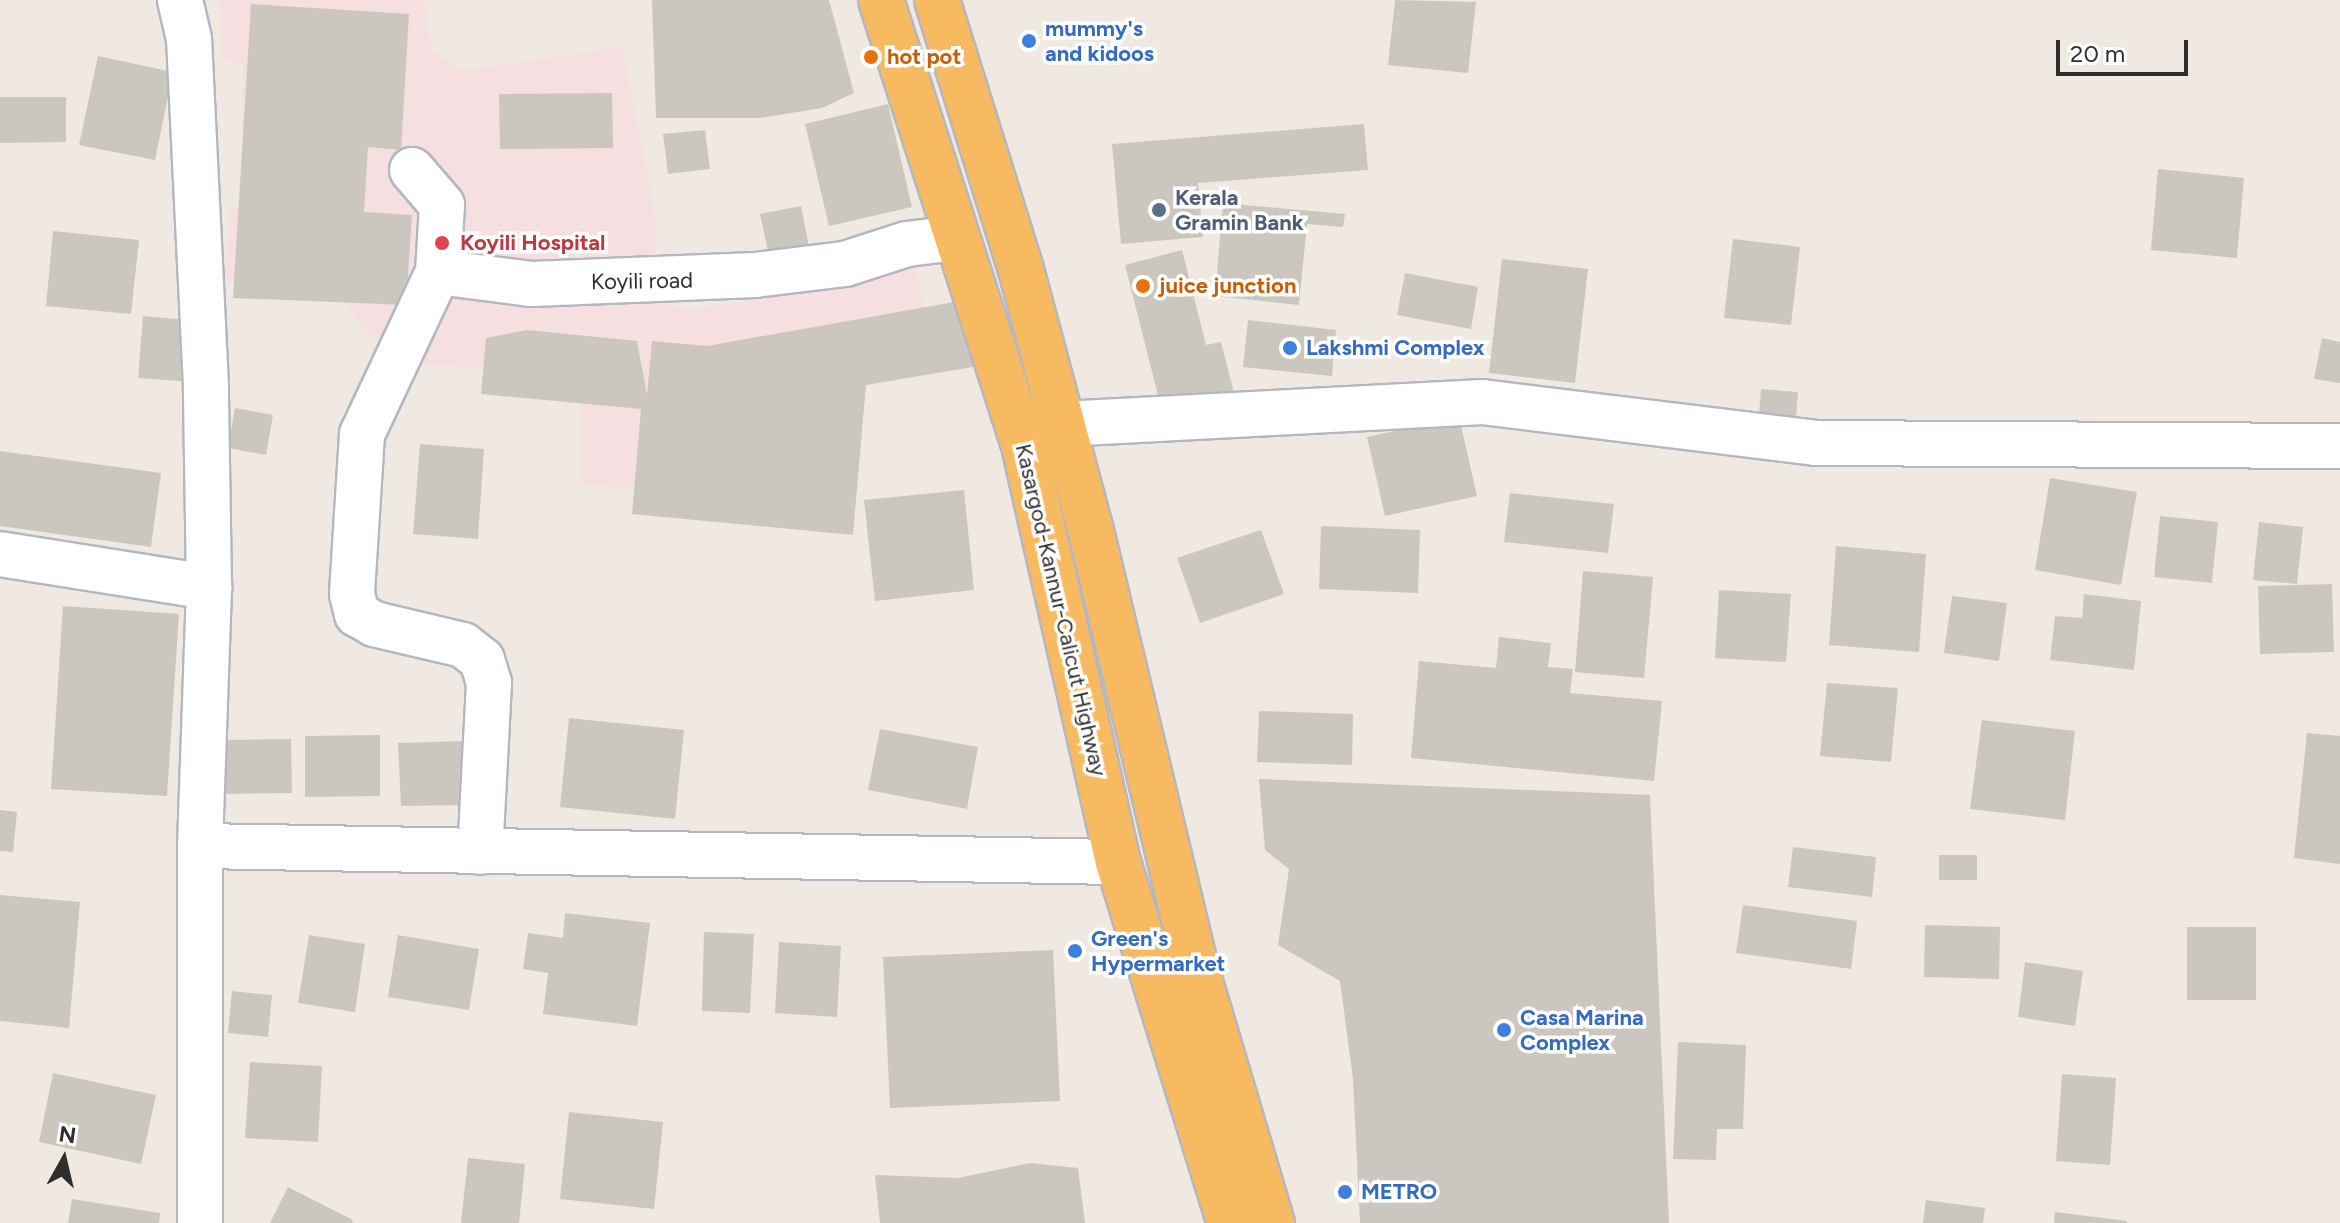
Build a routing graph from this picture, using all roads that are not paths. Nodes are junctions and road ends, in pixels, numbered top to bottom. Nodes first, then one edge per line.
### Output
1 (180, 0) edge
2 (881, 0) edge
3 (937, 0) edge
4 (412, 170) dead end
5 (955, 238) junction
6 (438, 272) junction
7 (1062, 424) junction
8 (2340, 446) edge
9 (0, 554) edge
10 (209, 587) junction
11 (200, 846) junction
12 (480, 852) junction
13 (1118, 862) junction
14 (200, 1223) edge
15 (1230, 1223) edge
16 (1272, 1223) edge

1 - 10 street
2 - 5 highway, Kasargod-Kannur-Calicut Highway
3 - 7 highway, Kasargod-Kannur-Calicut Highway
4 - 6 street
5 - 6 street, Koyili road
5 - 13 highway, Kasargod-Kannur-Calicut Highway
6 - 12 street
7 - 8 street
7 - 16 highway, Kasargod-Kannur-Calicut Highway
9 - 10 street
10 - 11 street
11 - 12 street
11 - 14 street
12 - 13 street
13 - 15 highway, Kasargod-Kannur-Calicut Highway

